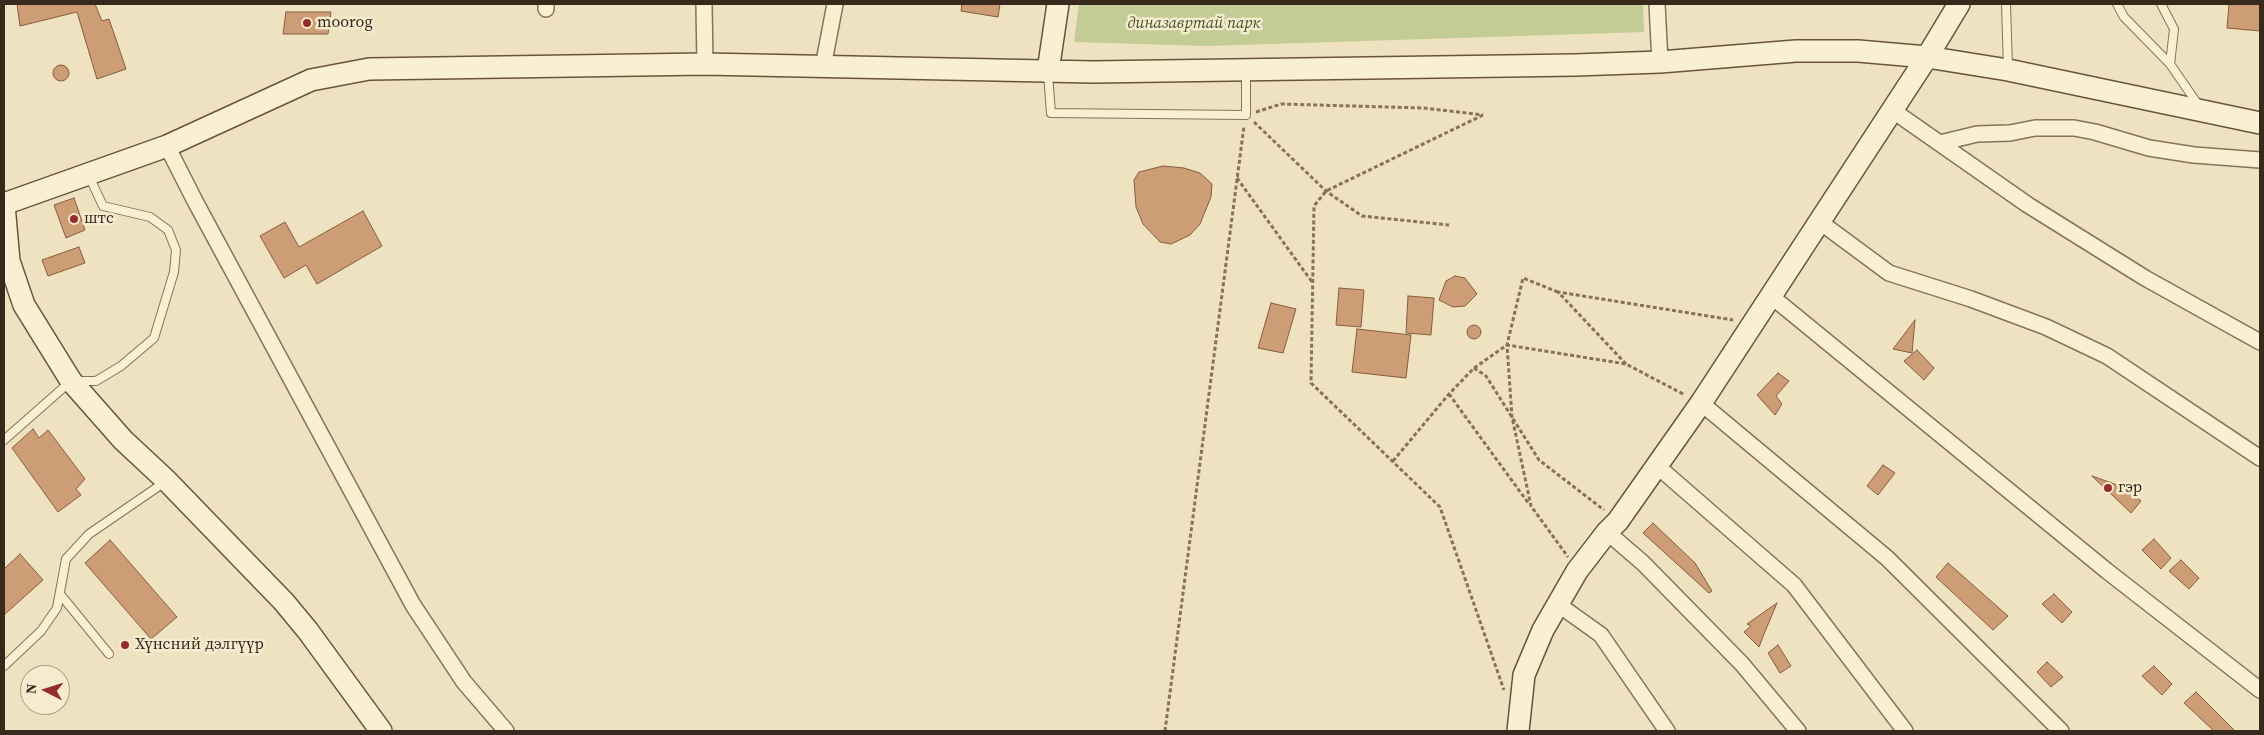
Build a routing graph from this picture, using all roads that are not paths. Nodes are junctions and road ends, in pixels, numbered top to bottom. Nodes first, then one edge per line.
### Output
1 (704, 4) edge
2 (835, 4) edge
3 (1058, 4) edge
4 (1657, 4) edge
5 (1959, 4) edge
6 (2006, 4) edge
7 (2117, 4) edge
8 (2161, 4) edge
9 (1927, 57) junction
10 (1660, 62) junction
11 (706, 64) junction
12 (2170, 64) junction
13 (823, 66) junction
14 (1246, 70) junction
15 (2008, 70) junction
16 (1048, 71) junction
17 (1892, 110) junction
18 (2203, 112) junction
19 (2255, 126) edge
20 (1940, 143) junction
21 (167, 146) junction
22 (2260, 160) edge
23 (88, 174) junction
24 (4, 205) edge
25 (1820, 222) junction
26 (1771, 296) junction
27 (2260, 342) edge
28 (71, 381) junction
29 (1701, 403) junction
30 (4, 440) edge
31 (2260, 458) edge
32 (1656, 465) junction
33 (167, 480) junction
34 (1612, 526) junction
35 (60, 594) junction
36 (1559, 605) junction
37 (109, 654) dead end
38 (4, 666) edge
39 (2260, 690) edge
40 (381, 731) edge
41 (506, 731) edge
42 (1518, 731) edge
43 (1667, 731) edge
44 (1798, 731) edge
45 (1906, 731) edge
46 (2061, 731) edge

1 - 11 street
2 - 13 street
3 - 16 street
4 - 10 street
5 - 9 street
6 - 15 lane
7 - 12 lane
8 - 12 lane
9 - 10 street
9 - 15 street
9 - 17 street
10 - 14 street
11 - 13 street
11 - 21 street
12 - 18 lane
13 - 16 street
14 - 16 street
14 - 16 lane
15 - 18 street
17 - 20 street
17 - 25 street
18 - 19 street
20 - 22 street
20 - 27 street
21 - 23 street
21 - 41 street
23 - 24 street
23 - 28 lane
24 - 28 street
25 - 26 street
25 - 31 street
26 - 29 street
26 - 39 street
28 - 30 lane
28 - 33 street
29 - 32 street
29 - 46 street
32 - 34 street
32 - 45 street
33 - 35 lane
33 - 40 street
34 - 36 street
34 - 44 street
35 - 37 lane
35 - 38 lane
36 - 42 street
36 - 43 street

